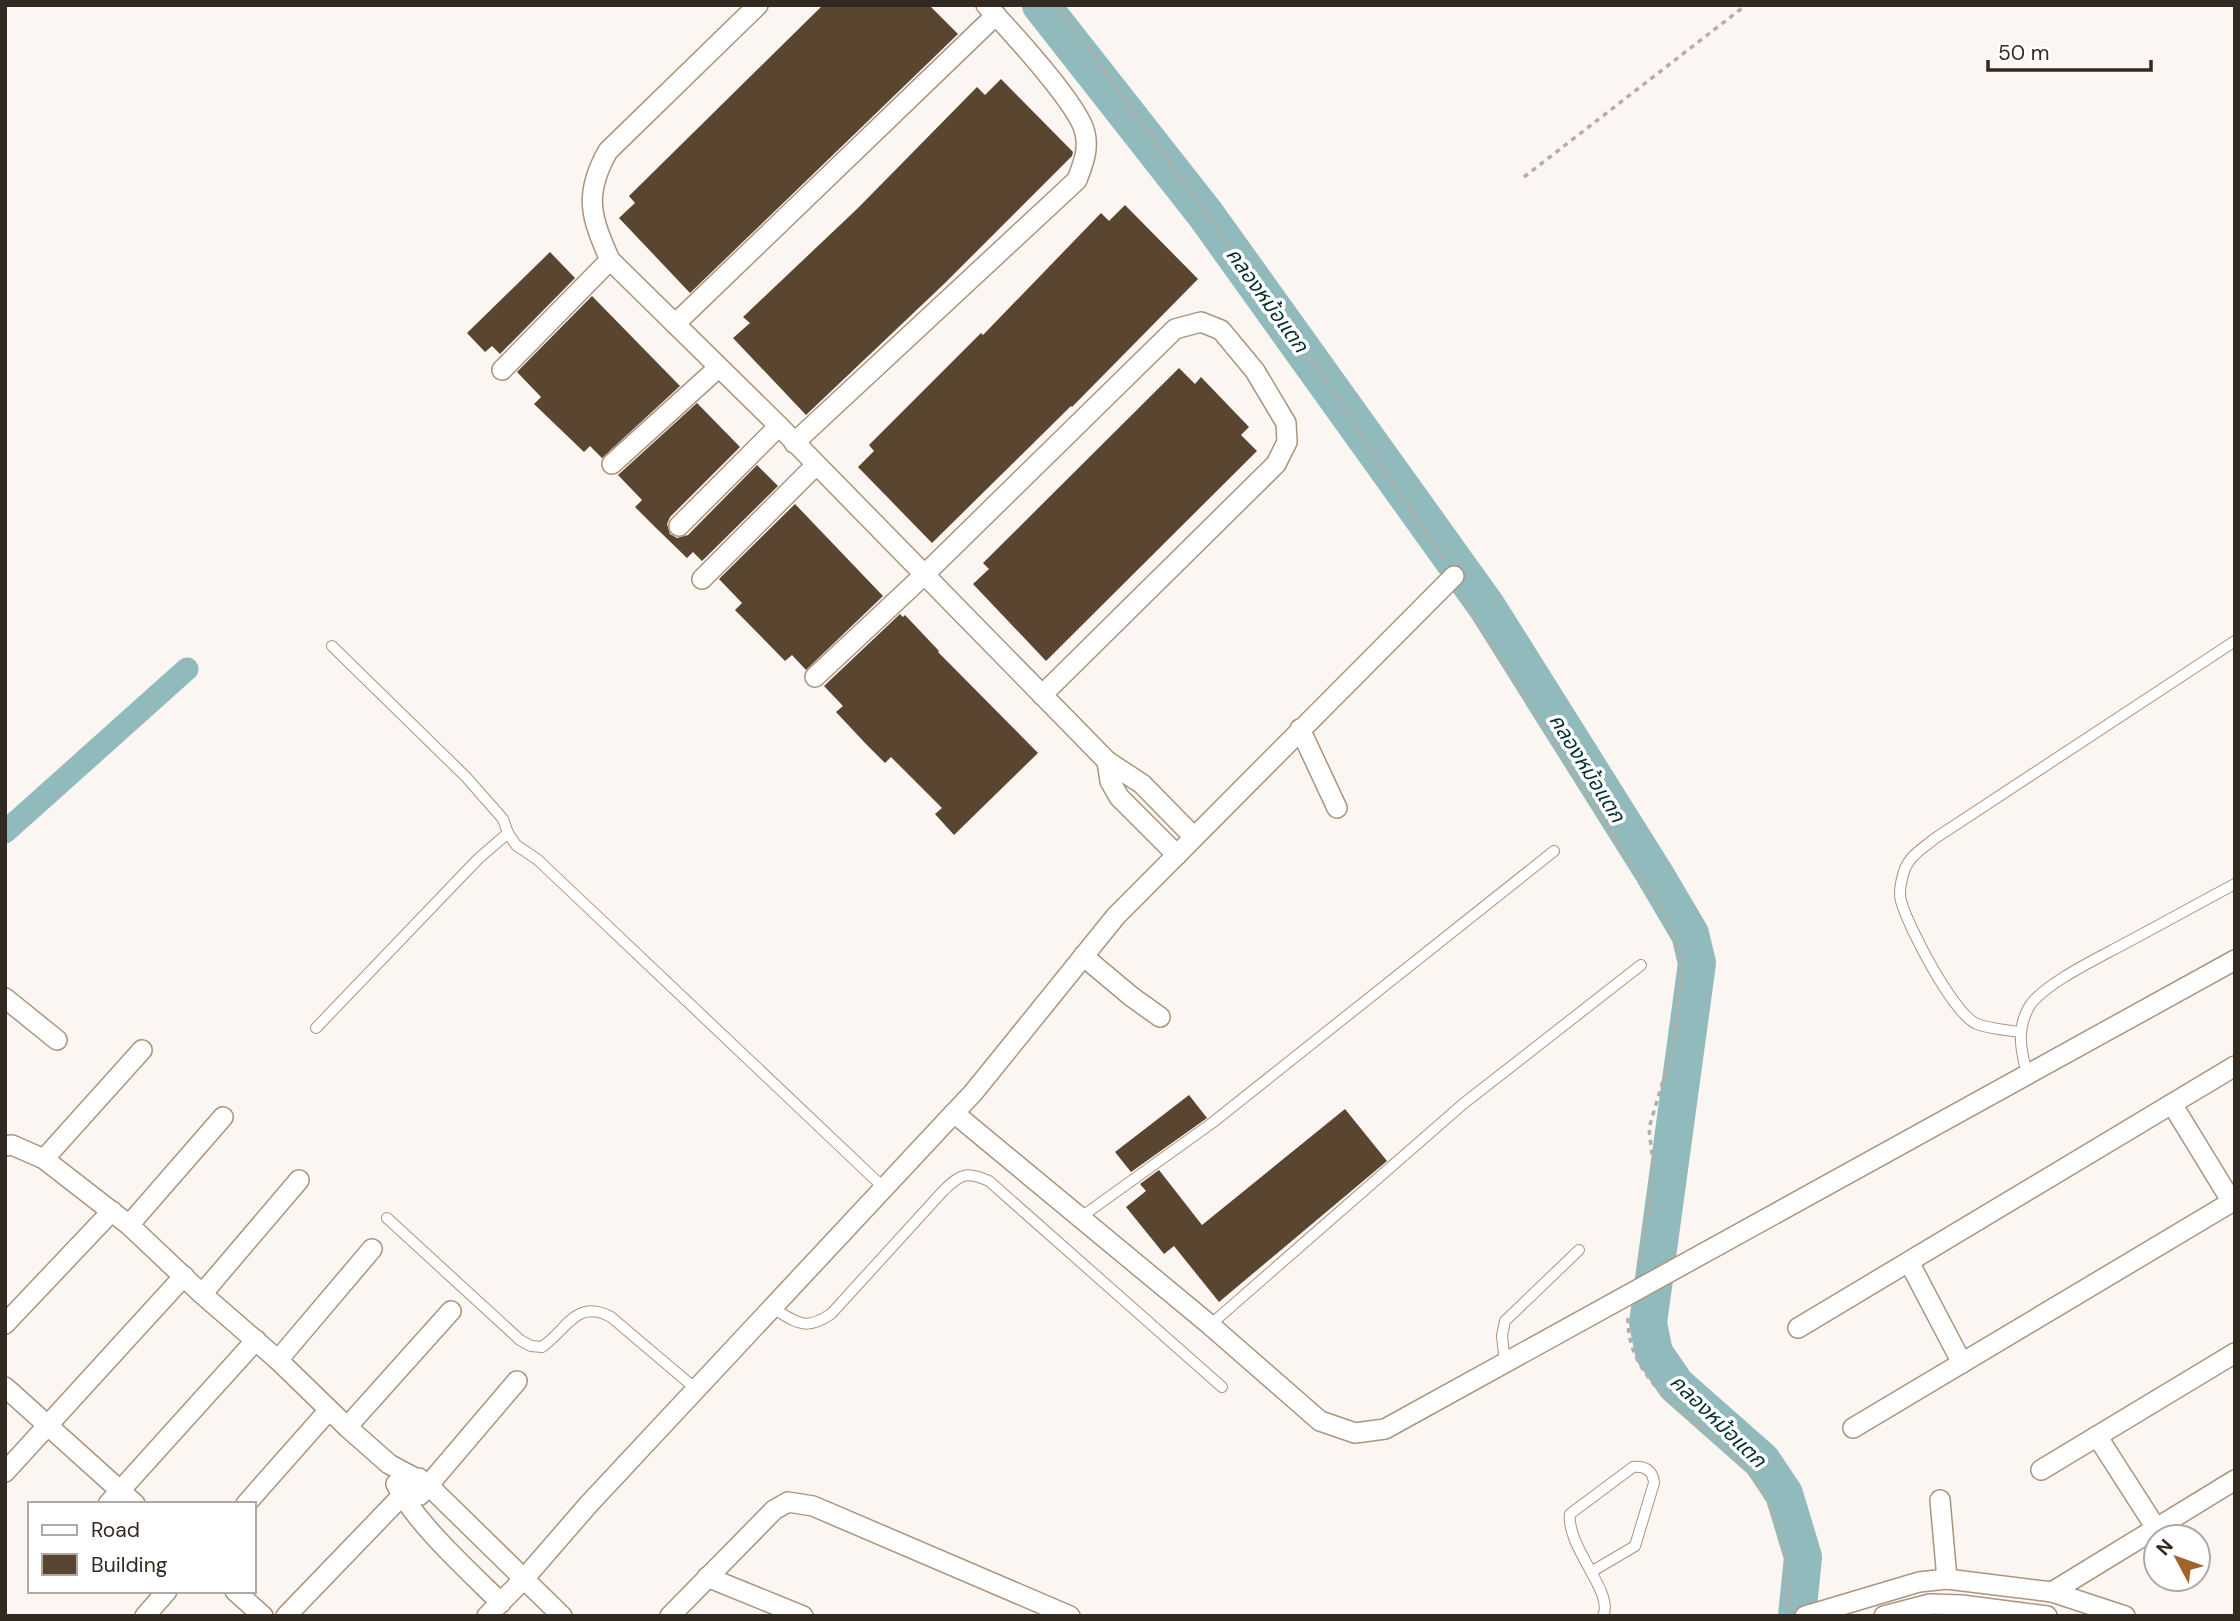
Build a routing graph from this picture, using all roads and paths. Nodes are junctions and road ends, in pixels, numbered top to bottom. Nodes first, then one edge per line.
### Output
1 (758, 5) edge
2 (1058, 5) edge
3 (1746, 5) edge
4 (991, 10) edge
5 (1524, 177) dead end
6 (610, 260) junction
7 (675, 324) junction
8 (718, 368) junction
9 (502, 370) dead end
10 (779, 426) junction
11 (794, 443) junction
12 (612, 464) dead end
13 (816, 465) junction
14 (679, 526) dead end
15 (924, 575) junction
16 (1454, 576) junction
17 (702, 579) dead end
18 (2235, 641) edge
19 (332, 646) dead end
20 (815, 677) dead end
21 (1042, 695) junction
22 (1300, 729) junction
23 (1107, 761) junction
24 (1337, 808) dead end
25 (508, 833) junction
26 (1194, 838) junction
27 (1554, 851) dead end
28 (1177, 855) junction
29 (2235, 884) edge
30 (1083, 956) junction
31 (2235, 960) edge
32 (1641, 965) dead end
33 (5, 998) edge
34 (1160, 1017) dead end
35 (316, 1028) dead end
36 (2020, 1032) junction
37 (57, 1041) dead end
38 (142, 1050) dead end
39 (2235, 1066) edge
40 (2028, 1074) junction
41 (2172, 1104) junction
42 (954, 1113) junction
43 (223, 1117) dead end
44 (5, 1146) edge
45 (44, 1159) junction
46 (299, 1180) dead end
47 (884, 1188) junction
48 (2234, 1201) edge
49 (112, 1211) junction
50 (1081, 1217) junction
51 (387, 1218) dead end
52 (129, 1225) junction
53 (372, 1249) dead end
54 (1579, 1250) dead end
55 (1909, 1262) junction
56 (1637, 1271) dead end
57 (184, 1276) junction
58 (202, 1294) junction
59 (772, 1308) junction
60 (1630, 1308) dead end
61 (451, 1311) dead end
62 (5, 1324) edge
63 (1210, 1325) junction
64 (1798, 1328) dead end
65 (256, 1340) junction
66 (2235, 1353) edge
67 (278, 1360) junction
68 (1505, 1363) junction
69 (1962, 1363) junction
70 (517, 1381) dead end
71 (5, 1387) edge
72 (1222, 1387) dead end
73 (696, 1389) junction
74 (329, 1410) junction
75 (48, 1425) junction
76 (347, 1427) junction
77 (1853, 1428) dead end
78 (2097, 1437) junction
79 (389, 1464) junction
80 (2041, 1470) dead end
81 (5, 1472) edge
82 (2235, 1480) edge
83 (423, 1482) junction
84 (114, 1497) edge
85 (406, 1500) junction
86 (1940, 1500) dead end
87 (248, 1502) edge
88 (2154, 1523) edge
89 (2165, 1523) edge
90 (2142, 1537) edge
91 (1591, 1572) junction
92 (707, 1577) junction
93 (1947, 1579) junction
94 (523, 1580) junction
95 (2023, 1587) junction
96 (2052, 1592) junction
97 (165, 1593) edge
98 (236, 1593) edge
99 (492, 1612) edge
100 (2025, 1615) edge
101 (145, 1616) edge
102 (263, 1616) edge
103 (286, 1616) edge
104 (562, 1616) edge
105 (670, 1616) edge
106 (803, 1616) edge
107 (1070, 1616) edge
108 (1603, 1616) edge
109 (1786, 1616) edge
110 (1805, 1616) edge
111 (1884, 1616) edge
112 (2046, 1616) edge
113 (2125, 1616) edge

1 - 6 street
2 - 16 path
3 - 5 path
4 - 7 street
4 - 11 street
6 - 7 street
6 - 9 street
7 - 8 street
8 - 10 street
8 - 12 street
10 - 11 street
10 - 14 street
11 - 13 street
13 - 15 street
13 - 17 street
15 - 20 street
15 - 21 street
15 - 21 street
16 - 22 street
16 - 56 path
18 - 36 lane
19 - 25 lane
21 - 23 street
22 - 24 street
22 - 26 street
23 - 26 street
23 - 28 street
25 - 35 lane
25 - 47 lane
26 - 28 street
27 - 50 lane
28 - 30 street
29 - 36 lane
30 - 34 street
30 - 42 street
31 - 40 street
32 - 63 lane
33 - 37 street
36 - 40 lane
38 - 45 street
39 - 41 street
40 - 68 street
41 - 48 street
41 - 55 street
42 - 47 street
42 - 50 street
43 - 52 street
44 - 45 street
45 - 49 street
46 - 58 street
47 - 59 street
48 - 69 street
49 - 52 street
49 - 62 street
50 - 63 street
51 - 73 lane
52 - 57 street
53 - 67 street
54 - 68 lane
55 - 64 street
55 - 69 street
57 - 58 street
57 - 75 street
58 - 65 street
59 - 72 lane
59 - 73 street
60 - 109 path
61 - 76 street
63 - 68 street
65 - 67 street
65 - 84 street
66 - 78 street
67 - 74 street
69 - 77 street
70 - 83 street
71 - 75 street
73 - 94 street
74 - 76 street
74 - 87 street
75 - 81 street
75 - 84 street
76 - 79 street
78 - 80 street
78 - 88 street
79 - 83 street
79 - 85 street
82 - 89 street
83 - 85 street
83 - 94 street
85 - 99 street
85 - 103 street
86 - 93 street
90 - 96 street
91 - 91 lane
91 - 108 lane
92 - 105 street
92 - 106 street
92 - 107 street
93 - 95 street
93 - 110 street
94 - 99 street
94 - 104 street
95 - 96 street
95 - 100 street
96 - 113 street
97 - 101 street
98 - 102 street
100 - 111 street
100 - 112 street

